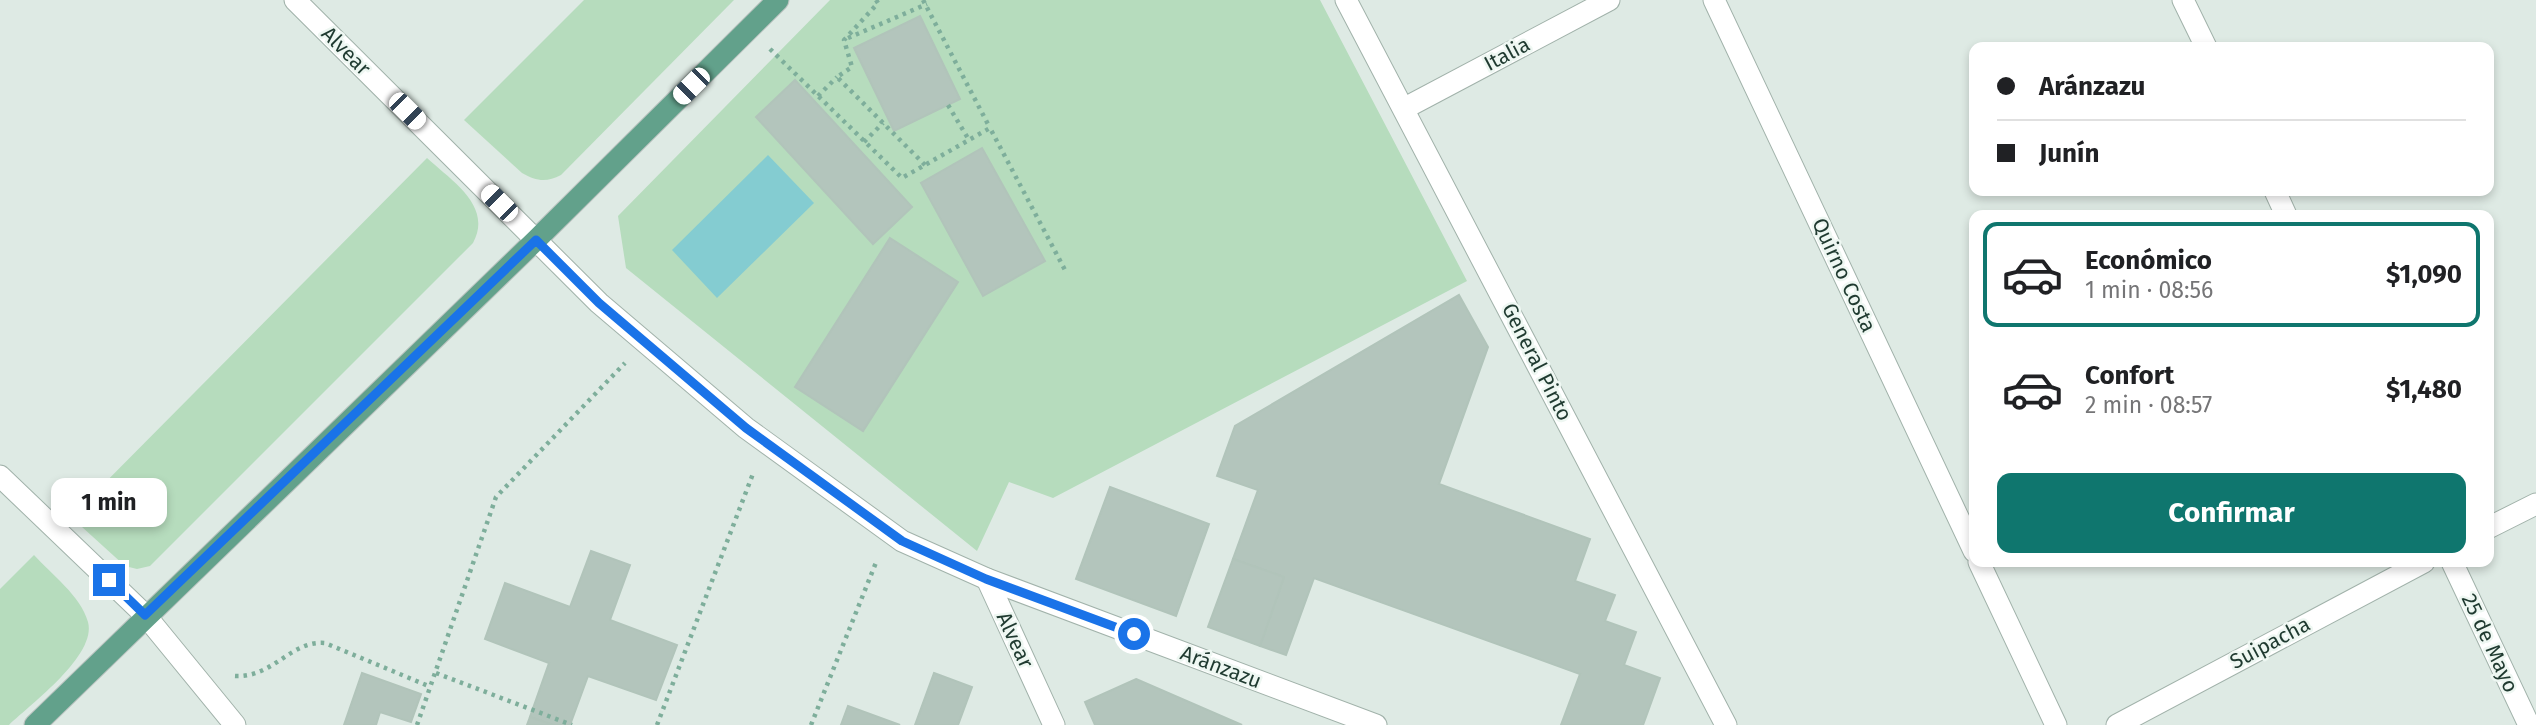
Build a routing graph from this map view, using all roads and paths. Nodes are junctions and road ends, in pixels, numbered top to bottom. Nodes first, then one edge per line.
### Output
1 (295, 0) edge
2 (778, 0) edge
3 (876, 0) edge
4 (1346, 0) edge
5 (1609, 0) edge
6 (1714, 0) edge
7 (2183, 0) edge
8 (925, 2) edge
9 (750, 28) junction
10 (844, 40) junction
11 (2204, 42) edge
12 (837, 77) junction
13 (818, 96) junction
14 (948, 105) dead end
15 (1405, 108) junction
16 (883, 123) junction
17 (990, 128) junction
18 (969, 140) junction
19 (864, 142) junction
20 (925, 165) junction
21 (536, 240) junction
22 (1065, 270) dead end
23 (645, 342) junction
24 (765, 442) junction
25 (0, 475) edge
26 (2536, 504) edge
27 (2494, 525) edge
28 (888, 531) junction
29 (1969, 540) edge
30 (1981, 567) edge
31 (2415, 567) edge
32 (2454, 567) edge
33 (986, 579) junction
34 (145, 615) junction
35 (436, 673) junction
36 (226, 676) dead end
37 (431, 687) junction
38 (35, 725) edge
39 (235, 725) edge
40 (417, 725) edge
41 (572, 725) edge
42 (657, 725) edge
43 (811, 725) edge
44 (1054, 725) edge
45 (1376, 725) edge
46 (1726, 725) edge
47 (2056, 725) edge
48 (2117, 725) edge
49 (2529, 725) edge

1 - 21 street, Alvear
2 - 9 main road
3 - 10 path
4 - 15 street, General Pinto
5 - 15 street, Italia
6 - 29 street, Quirno Costa
7 - 11 street
8 - 10 path
8 - 17 path
9 - 13 path
9 - 21 main road
10 - 12 path
12 - 13 path
12 - 16 path
13 - 19 path
14 - 18 path
15 - 46 street, General Pinto
16 - 19 path
16 - 20 path
17 - 18 path
17 - 22 path
18 - 20 path
19 - 20 path
21 - 23 street, Alvear
21 - 34 main road
23 - 24 street, Alvear
23 - 35 path
24 - 28 street, Alvear
24 - 42 path
25 - 34 street
26 - 27 street
28 - 33 street, Alvear
28 - 43 path
30 - 47 street
31 - 48 street, Suipacha
32 - 49 street, 25 de Mayo
33 - 44 street, Alvear
33 - 45 street, Aránzazu
34 - 38 main road
34 - 39 street
35 - 37 path
35 - 41 path
36 - 37 path
37 - 40 path

